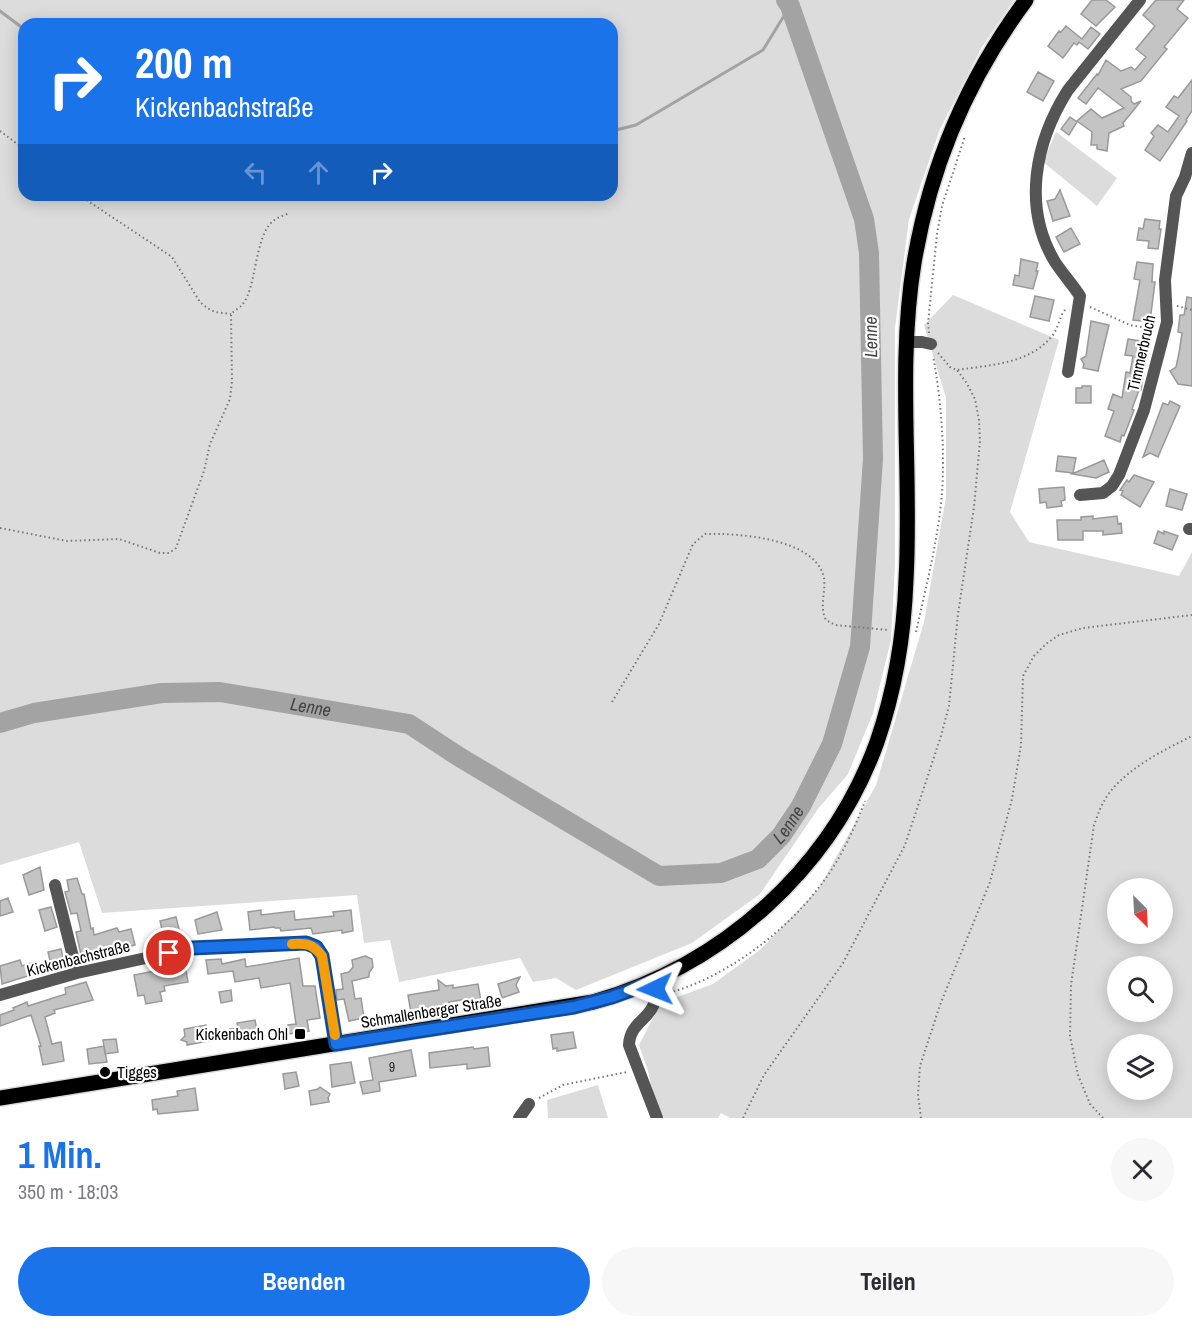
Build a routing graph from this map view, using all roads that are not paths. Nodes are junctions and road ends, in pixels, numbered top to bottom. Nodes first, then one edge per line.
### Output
1 (1026, 0) edge
2 (1140, 0) edge
3 (1192, 153) edge
4 (907, 342) junction
5 (931, 344) road end
6 (1068, 372) dead end
7 (1080, 495) dead end
8 (55, 885) dead end
9 (77, 973) junction
10 (654, 989) junction
11 (0, 995) edge
12 (336, 1044) junction
13 (0, 1098) edge
14 (529, 1104) road end
15 (519, 1118) edge
16 (657, 1118) edge

1 - 4 main road, Schmallenberger Straße
2 - 6 street
3 - 7 street, Timmerbruch
4 - 5 street
4 - 10 main road, Schmallenberger Straße
8 - 9 street
9 - 11 street, Kickenbachstraße
9 - 12 street, Kickenbachstraße
10 - 12 main road, Schmallenberger Straße
10 - 16 street
12 - 13 main road, Schmallenberger Straße
14 - 15 street

